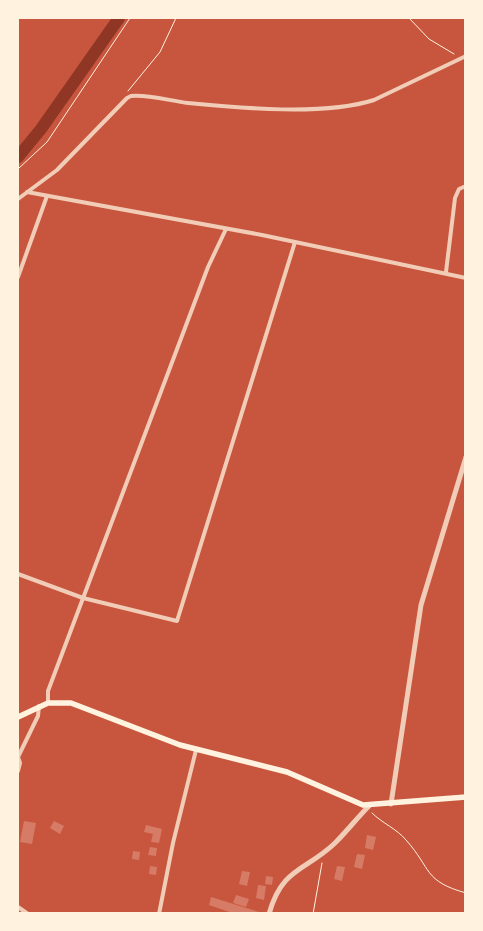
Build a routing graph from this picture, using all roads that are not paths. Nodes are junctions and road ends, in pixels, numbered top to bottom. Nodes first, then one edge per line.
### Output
1 (465, 58) edge
2 (466, 186) edge
3 (27, 192) junction
4 (47, 196) junction
5 (18, 199) edge
6 (226, 229) junction
7 (295, 242) junction
8 (446, 272) junction
9 (18, 277) edge
10 (466, 278) edge
11 (466, 457) edge
12 (18, 574) edge
13 (84, 598) junction
14 (48, 703) junction
15 (40, 706) junction
16 (18, 717) edge
17 (196, 750) junction
18 (18, 771) edge
19 (466, 797) edge
20 (391, 804) junction
21 (369, 806) junction
22 (18, 907) edge
23 (28, 914) edge
24 (159, 914) edge
25 (269, 914) edge

1 - 3 street
2 - 8 street
3 - 4 street
3 - 5 street
4 - 6 street
4 - 9 street
6 - 7 street
6 - 13 street
7 - 8 street
7 - 13 street
8 - 10 street
11 - 20 street
12 - 13 street
13 - 14 street
14 - 15 main road
14 - 17 main road
15 - 16 main road
15 - 18 street
17 - 21 main road
17 - 24 street
19 - 20 main road
20 - 21 main road
21 - 25 street
22 - 23 street

